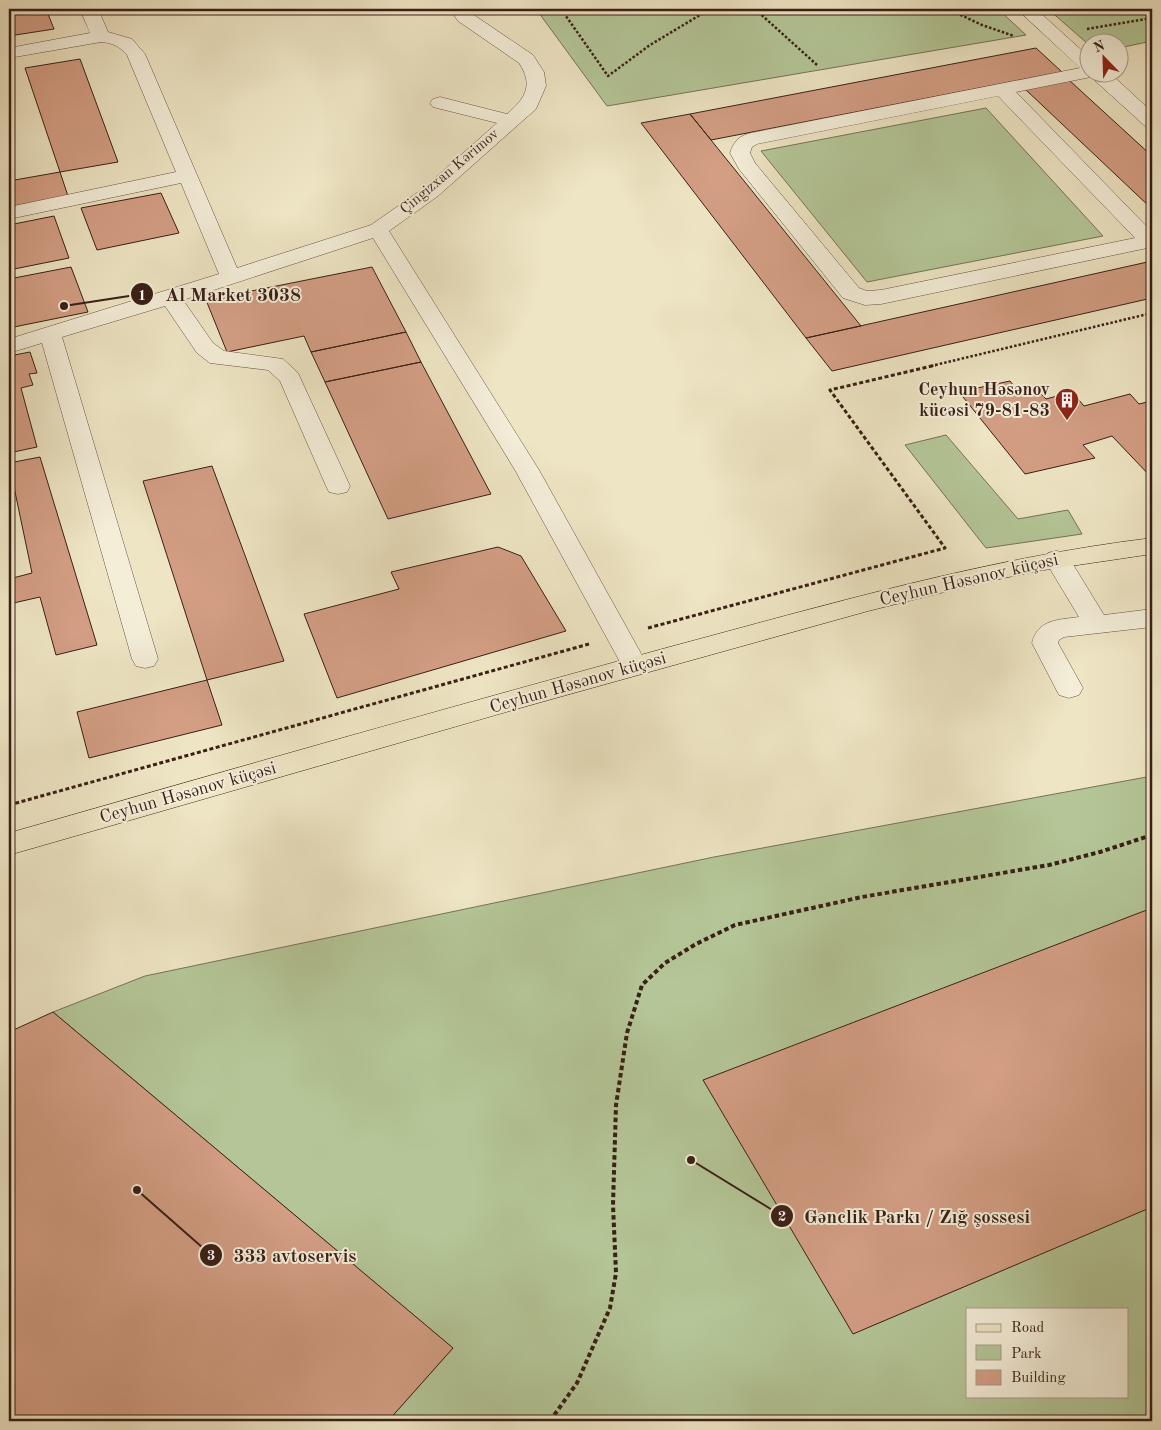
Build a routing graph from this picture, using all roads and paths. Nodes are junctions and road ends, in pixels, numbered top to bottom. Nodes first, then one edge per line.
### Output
1 (89, 9) edge
2 (459, 9) edge
3 (561, 9) edge
4 (710, 9) edge
5 (755, 9) edge
6 (948, 9) edge
7 (1026, 9) edge
8 (1152, 18) edge
9 (1083, 29) dead end
10 (1015, 36) dead end
11 (101, 37) junction
12 (9, 53) edge
13 (1078, 56) edge
14 (816, 65) dead end
15 (1078, 74) edge
16 (1108, 82) edge
17 (1002, 90) junction
18 (1152, 100) edge
19 (440, 103) dead end
20 (1132, 104) junction
21 (511, 121) junction
22 (1152, 122) edge
23 (187, 176) junction
24 (9, 213) edge
25 (378, 229) junction
26 (1151, 241) edge
27 (231, 278) junction
28 (170, 297) junction
29 (1152, 313) edge
30 (50, 333) junction
31 (9, 346) edge
32 (338, 486) dead end
33 (1152, 546) edge
34 (1057, 559) junction
35 (1152, 618) edge
36 (1097, 625) junction
37 (618, 636) junction
38 (144, 659) dead end
39 (636, 666) junction
40 (1069, 688) dead end
41 (9, 805) edge
42 (1152, 835) edge
43 (9, 844) edge
44 (550, 1421) edge

1 - 11 street
2 - 21 street, Çingizxan Kərimov
3 - 4 path
5 - 14 path
6 - 10 path
7 - 13 street
8 - 9 path
11 - 12 street
11 - 23 street
15 - 17 street
16 - 20 street
17 - 26 street
17 - 26 street
18 - 20 street
19 - 21 street
20 - 22 street
21 - 25 street, Çingizxan Kərimov
23 - 24 street
23 - 27 street
25 - 27 street, Çingizxan Kərimov
25 - 37 street
27 - 28 street, Çingizxan Kərimov
28 - 30 street, Çingizxan Kərimov
28 - 32 street
29 - 37 path
30 - 31 street, Çingizxan Kərimov
30 - 38 street
33 - 34 main road, Ceyhun Həsənov küçəsi
34 - 36 street
34 - 39 main road, Ceyhun Həsənov küçəsi
35 - 36 street
36 - 40 street
37 - 39 street
37 - 41 path
39 - 43 main road, Ceyhun Həsənov küçəsi
42 - 44 path

